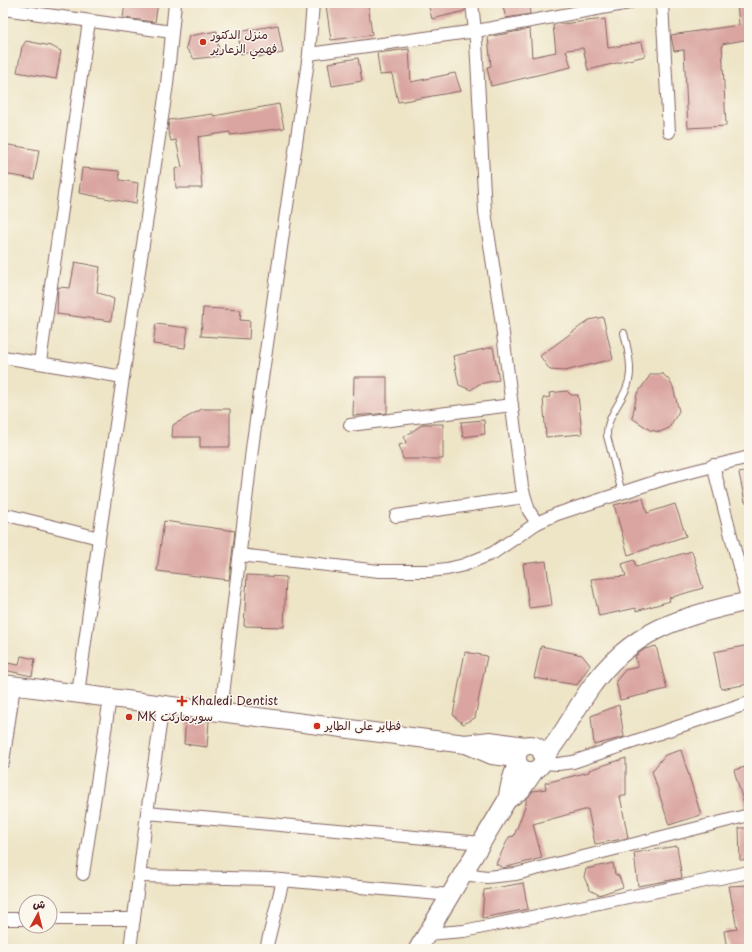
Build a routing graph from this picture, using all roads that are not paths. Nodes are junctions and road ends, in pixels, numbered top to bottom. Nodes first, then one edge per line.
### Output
1 (175, 3) edge
2 (313, 3) edge
3 (472, 3) edge
4 (629, 3) edge
5 (662, 3) edge
6 (3, 9) edge
7 (89, 21) junction
8 (476, 31) junction
9 (172, 32) junction
10 (309, 54) junction
11 (669, 132) dead end
12 (624, 333) dead end
13 (3, 357) edge
14 (40, 362) junction
15 (123, 377) junction
16 (512, 404) junction
17 (350, 424) dead end
18 (749, 457) edge
19 (713, 466) junction
20 (622, 493) junction
21 (524, 497) junction
22 (396, 516) dead end
23 (4, 517) edge
24 (537, 523) junction
25 (99, 538) junction
26 (240, 555) junction
27 (748, 602) edge
28 (9, 685) edge
29 (78, 694) junction
30 (110, 698) junction
31 (749, 703) edge
32 (164, 705) junction
33 (221, 712) junction
34 (531, 758) junction
35 (3, 762) edge
36 (147, 813) junction
37 (749, 815) edge
38 (482, 843) junction
39 (749, 872) edge
40 (83, 874) dead end
41 (463, 874) junction
42 (140, 876) junction
43 (282, 880) junction
44 (450, 895) junction
45 (3, 919) edge
46 (18, 919) edge
47 (58, 919) edge
48 (134, 920) junction
49 (423, 942) edge
50 (130, 949) edge
51 (266, 949) edge

1 - 9 street
2 - 10 street
3 - 8 street
4 - 8 street
5 - 11 street
6 - 7 street
7 - 9 street
7 - 14 street
8 - 10 street
8 - 16 street
9 - 15 street
10 - 26 street
12 - 20 lane
13 - 14 street
14 - 15 street
15 - 25 street
16 - 17 street
16 - 21 street
18 - 19 street
19 - 20 street
19 - 27 street
20 - 24 street
21 - 22 street
21 - 24 street
23 - 25 street
24 - 26 street
25 - 29 street
26 - 33 street
27 - 34 street
28 - 29 street
28 - 35 street
29 - 30 street
30 - 32 street
30 - 40 street
31 - 34 street
32 - 33 street
32 - 36 street
33 - 34 street
34 - 38 street
36 - 38 street
36 - 42 street
37 - 41 street
38 - 41 street
39 - 49 street
41 - 44 street
42 - 43 street
42 - 48 street
43 - 44 street
43 - 51 street
44 - 49 street
45 - 46 street
47 - 48 street
48 - 50 street

